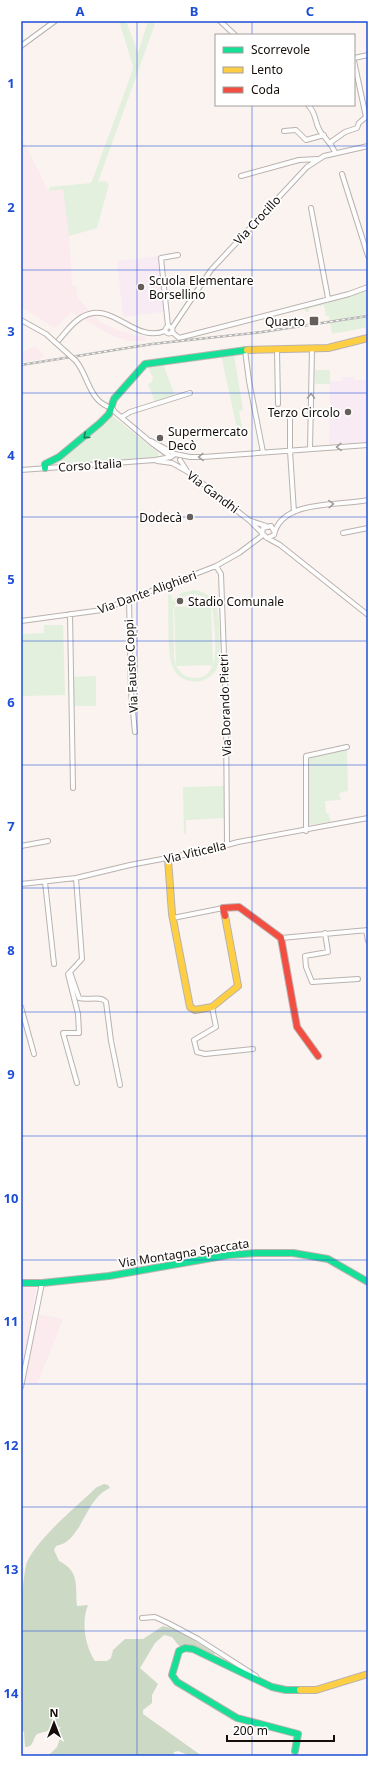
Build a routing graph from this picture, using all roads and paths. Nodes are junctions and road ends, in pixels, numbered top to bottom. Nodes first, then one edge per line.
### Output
1 (55, 21) edge
2 (220, 21) edge
3 (234, 34) edge
4 (21, 46) edge
5 (368, 55) edge
6 (355, 58) edge
7 (355, 66) edge
8 (309, 106) edge
9 (284, 131) dead end
10 (324, 135) junction
11 (331, 142) junction
12 (368, 146) edge
13 (335, 152) junction
14 (317, 159) junction
15 (342, 174) dead end
16 (241, 176) dead end
17 (311, 208) dead end
18 (178, 255) dead end
19 (368, 256) edge
20 (368, 287) edge
21 (328, 298) junction
22 (21, 320) edge
23 (171, 329) junction
24 (368, 338) edge
25 (56, 343) junction
26 (312, 349) junction
27 (245, 350) junction
28 (277, 350) junction
29 (190, 393) dead end
30 (278, 404) dead end
31 (112, 408) junction
32 (290, 413) dead end
33 (122, 417) junction
34 (151, 441) junction
35 (368, 445) edge
36 (160, 449) junction
37 (310, 449) junction
38 (290, 451) junction
39 (263, 452) junction
40 (177, 454) junction
41 (171, 457) junction
42 (157, 459) junction
43 (180, 460) junction
44 (174, 463) junction
45 (45, 468) junction
46 (21, 470) edge
47 (187, 471) junction
48 (368, 500) edge
49 (294, 512) junction
50 (250, 521) junction
51 (279, 523) junction
52 (267, 526) junction
53 (368, 528) edge
54 (274, 532) junction
55 (343, 533) dead end
56 (262, 535) junction
57 (268, 538) junction
58 (280, 545) junction
59 (216, 566) junction
60 (129, 599) junction
61 (70, 614) junction
62 (368, 615) edge
63 (21, 621) edge
64 (135, 732) dead end
65 (347, 747) dead end
66 (73, 788) dead end
67 (368, 818) edge
68 (306, 831) junction
69 (48, 842) dead end
70 (227, 845) junction
71 (21, 846) edge
72 (168, 859) junction
73 (76, 878) junction
74 (45, 882) junction
75 (21, 884) edge
76 (223, 908) junction
77 (173, 918) junction
78 (367, 930) edge
79 (325, 933) junction
80 (281, 938) junction
81 (368, 941) edge
82 (54, 964) dead end
83 (70, 972) junction
84 (358, 979) dead end
85 (21, 1007) edge
86 (212, 1007) junction
87 (253, 1049) dead end
88 (34, 1054) dead end
89 (318, 1056) dead end
90 (77, 1083) dead end
91 (120, 1085) dead end
92 (368, 1282) edge
93 (21, 1284) edge
94 (42, 1284) junction
95 (21, 1387) edge
96 (142, 1618) dead end
97 (368, 1674) edge
98 (258, 1681) junction
99 (295, 1751) dead end

1 - 4 street
2 - 3 street
5 - 6 street
7 - 11 street
8 - 10 street
9 - 10 street
10 - 11 street
11 - 13 street
12 - 13 street, Via Crocillo
13 - 14 street, Via Crocillo
14 - 16 street
14 - 23 street, Via Crocillo
15 - 19 street
17 - 21 street
18 - 23 street
20 - 21 street
21 - 23 street
22 - 25 street, bridge
23 - 25 street, Via Crocillo
24 - 26 street
25 - 31 street, bridge
26 - 28 street
37 -> 26 street
27 - 28 street
27 - 31 street
27 - 39 street
28 - 30 street
29 - 33 street
31 - 33 street
31 -> 45 street
32 - 38 street
33 - 34 street
34 - 36 street
34 - 40 street
35 -> 37 street
36 - 41 street
36 - 42 street
37 - 38 street
38 - 39 street
38 - 49 street
39 -> 40 street
40 - 41 street
40 - 43 street
41 - 42 street
41 - 44 street
42 - 44 street
42 - 45 street, Corso Italia
43 - 44 street
43 - 47 street
44 - 47 street, Via Gandhi
45 - 46 street, Corso Italia
47 - 50 street, Via Gandhi
49 -> 48 street
49 - 51 street
50 - 52 street, Via Gandhi
50 - 56 street, Via Gandhi
51 - 52 street
51 - 54 street
52 - 54 street
52 - 56 street
53 - 55 street
54 - 57 street
54 - 58 street
56 - 57 street
56 - 59 street, Via Dante Alighieri
57 - 58 street
58 - 62 street
59 - 60 street, Via Dante Alighieri
59 - 70 street, Via Dorando Pietri
60 - 61 street, Via Dante Alighieri
60 - 64 street, Via Fausto Coppi
61 - 63 street, Via Dante Alighieri
61 - 66 street
65 - 68 street
67 - 68 street, Via Viticella
68 - 70 street, Via Viticella
69 - 71 street
70 - 72 street, Via Viticella
72 - 73 street, Via Viticella
72 - 77 street
73 - 74 street, Via Viticella
73 - 83 street
74 - 75 street, Via Viticella
74 - 82 street
76 - 77 street
76 - 80 street
76 - 86 street
77 - 86 street
78 - 79 street
78 - 81 street
79 - 80 street
79 - 84 street
80 - 89 street
83 - 90 street
83 - 91 street
85 - 88 street
86 - 87 street
92 - 94 street, Via Montagna Spaccata
93 - 94 street, Via Montagna Spaccata
94 - 95 street
96 - 98 street
97 - 98 street
98 - 99 street

